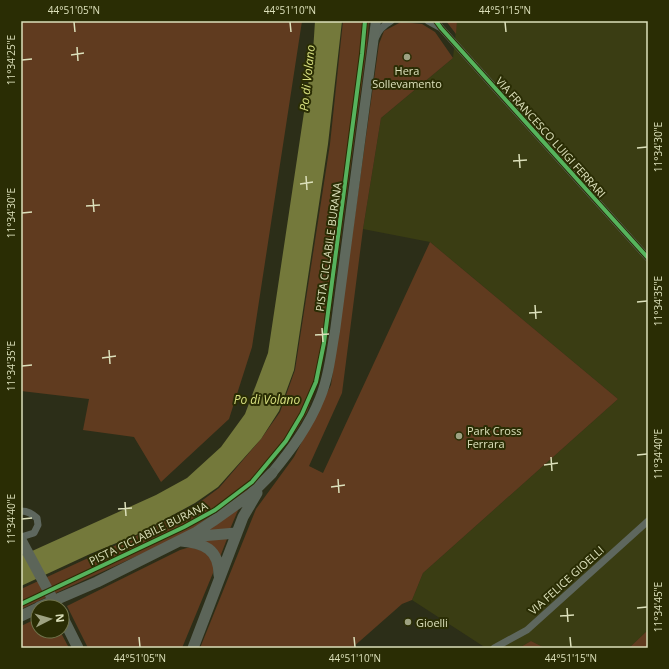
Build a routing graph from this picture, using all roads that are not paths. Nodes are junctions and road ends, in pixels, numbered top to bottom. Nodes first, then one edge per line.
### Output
1 (376, 21) edge
2 (391, 21) edge
3 (428, 21) edge
4 (436, 21) edge
5 (441, 28) junction
6 (374, 43) junction
7 (648, 258) edge
8 (272, 473) junction
9 (21, 511) edge
10 (648, 521) edge
11 (236, 533) junction
12 (21, 537) edge
13 (21, 540) edge
14 (181, 541) junction
15 (219, 578) junction
16 (53, 599) edge
17 (57, 599) edge
18 (30, 612) edge
19 (21, 616) edge
20 (199, 630) junction
21 (70, 631) edge
22 (78, 646) edge
23 (190, 648) edge
24 (193, 648) edge
25 (494, 648) edge

1 - 6 main road
2 - 6 street
3 - 5 street, VIA FRANCESCO LUIGI FERRARI
4 - 5 street, VIA FRANCESCO LUIGI FERRARI
5 - 7 street, VIA FRANCESCO LUIGI FERRARI
6 - 8 main road
8 - 11 main road
8 - 14 main road
9 - 12 street
10 - 25 street, VIA FELICE GIOELLI
11 - 14 main road
11 - 15 main road
13 - 16 main road, bridge
14 - 15 main road
14 - 17 main road
15 - 20 main road
18 - 19 main road
20 - 23 main road
20 - 24 main road
21 - 22 main road

